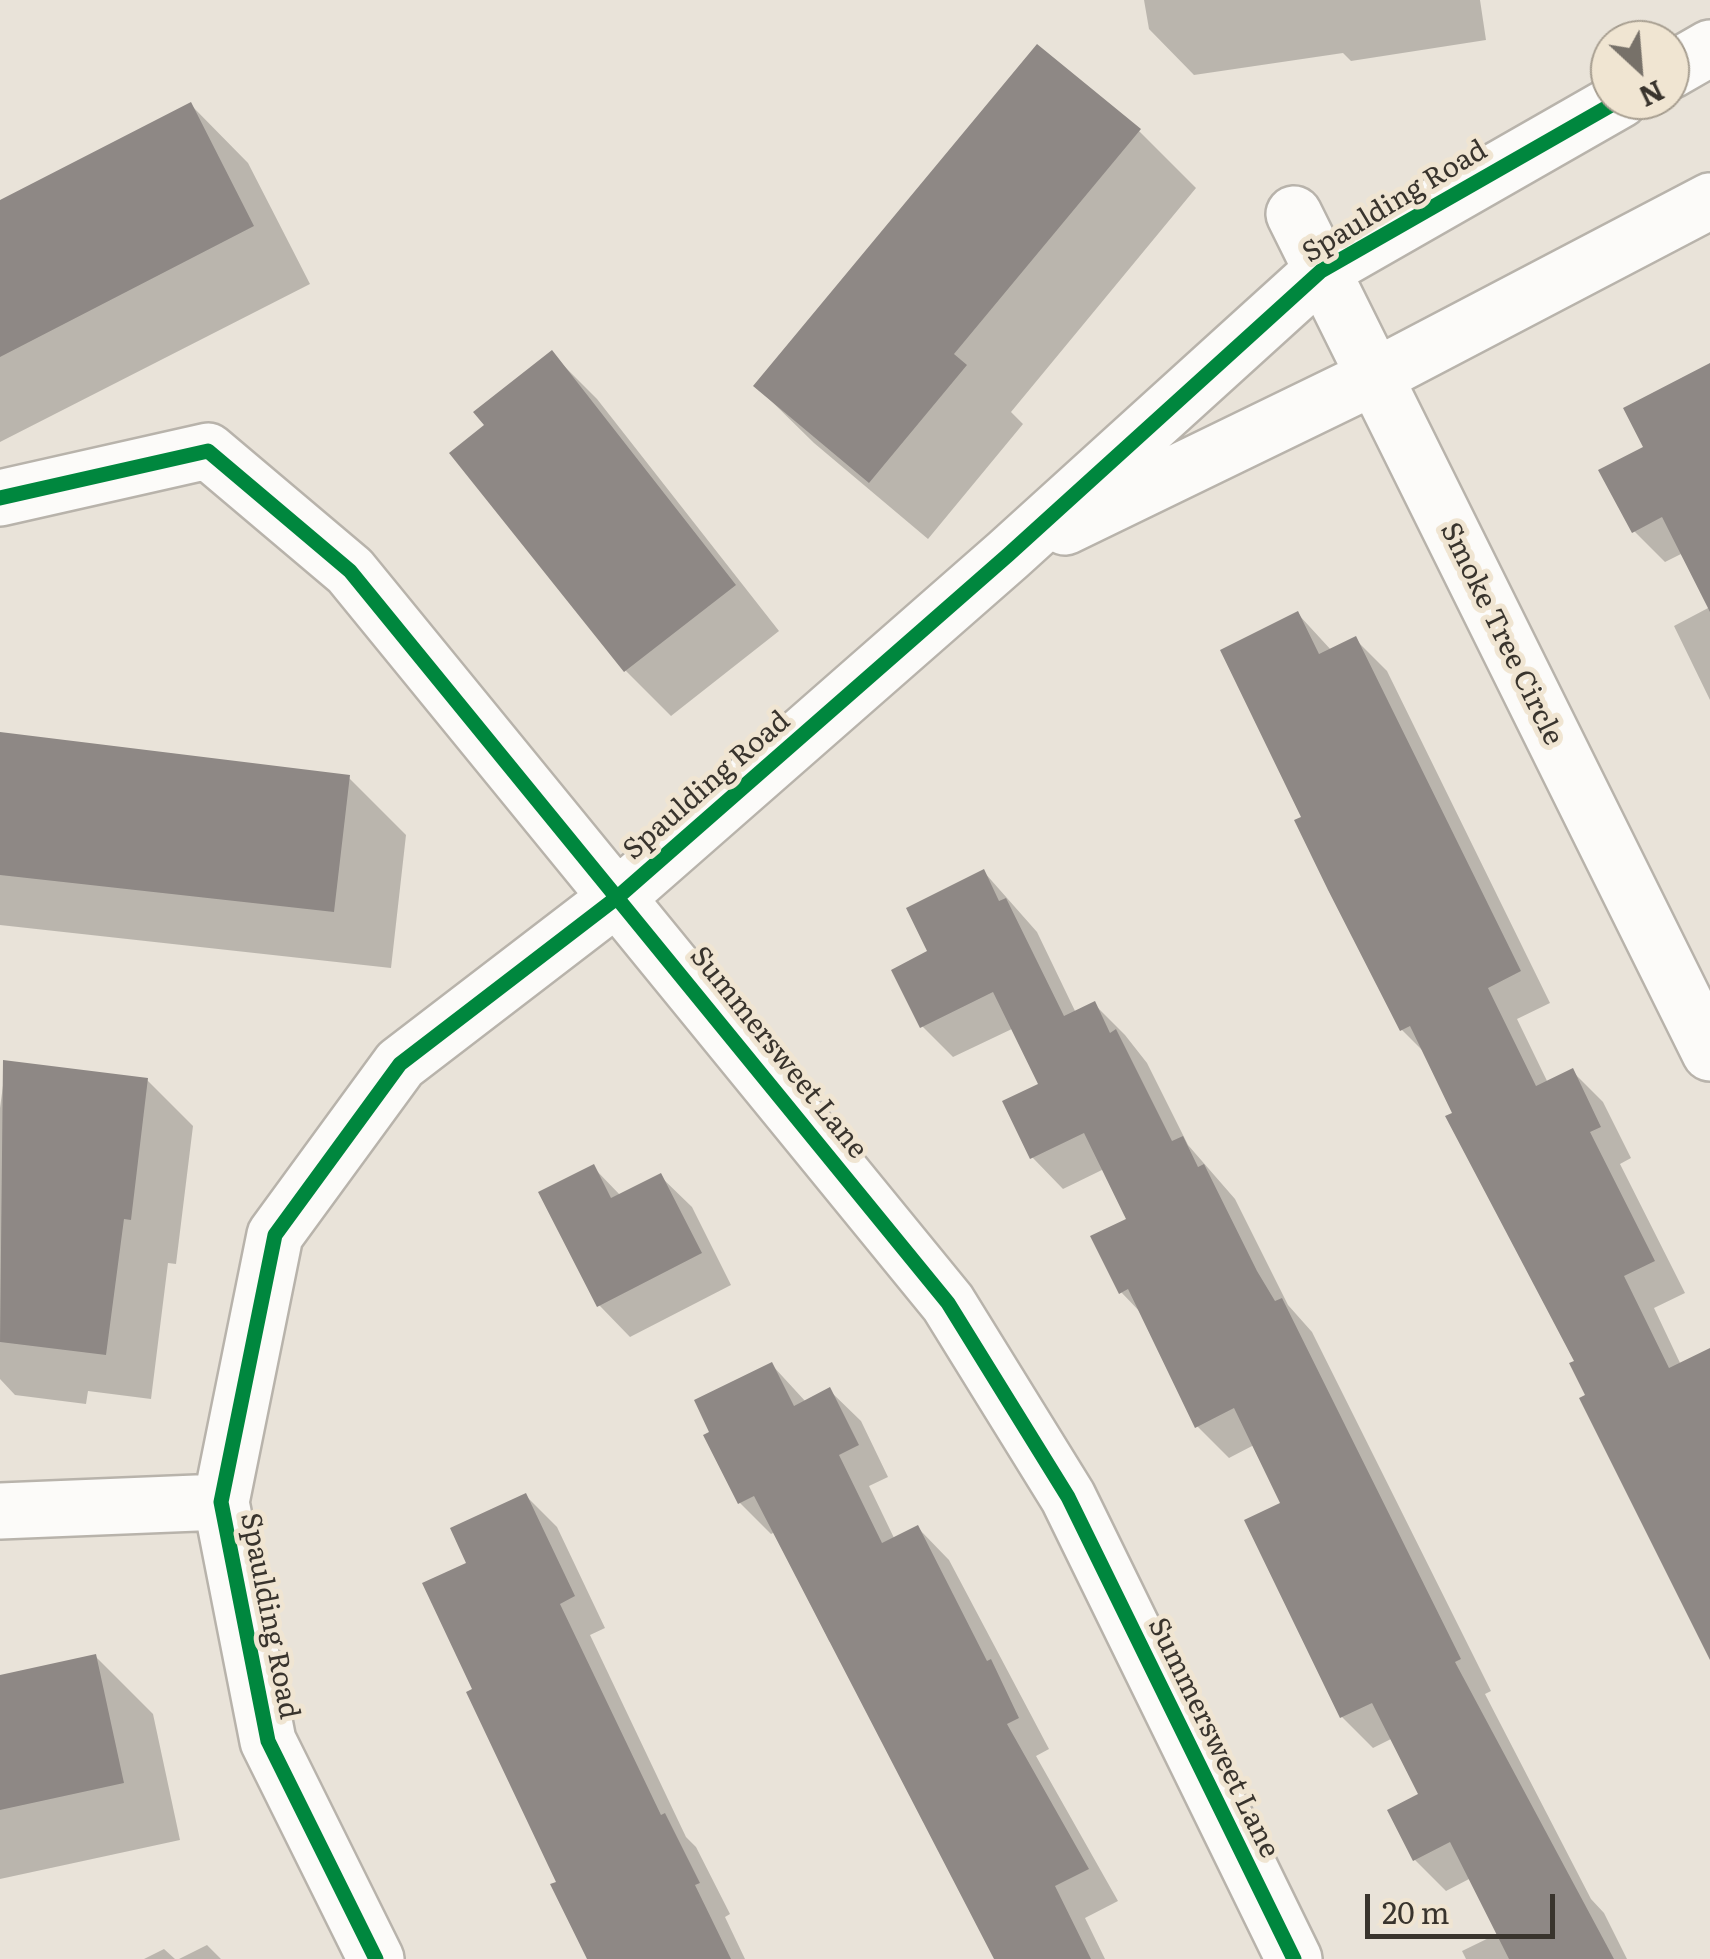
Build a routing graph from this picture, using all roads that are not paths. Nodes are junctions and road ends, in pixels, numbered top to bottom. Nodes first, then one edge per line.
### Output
1 (1590, 117) edge
2 (1710, 201) edge
3 (1294, 214) dead end
4 (1321, 271) junction
5 (1374, 377) junction
6 (0, 498) edge
7 (1008, 555) junction
8 (619, 896) junction
9 (1710, 1053) edge
10 (221, 1502) junction
11 (0, 1511) edge
12 (376, 1959) edge
13 (1294, 1959) edge

1 - 4 street, Spaulding Road
2 - 5 street, Spaulding Road
3 - 4 street, Smoke Tree Circle
4 - 5 street, Smoke Tree Circle
4 - 7 street, Spaulding Road
5 - 7 street, Spaulding Road
5 - 9 street, Smoke Tree Circle
6 - 8 street, Summersweet Lane
7 - 8 street, Spaulding Road
8 - 10 street, Spaulding Road
8 - 13 street, Summersweet Lane
10 - 11 street
10 - 12 street, Spaulding Road

